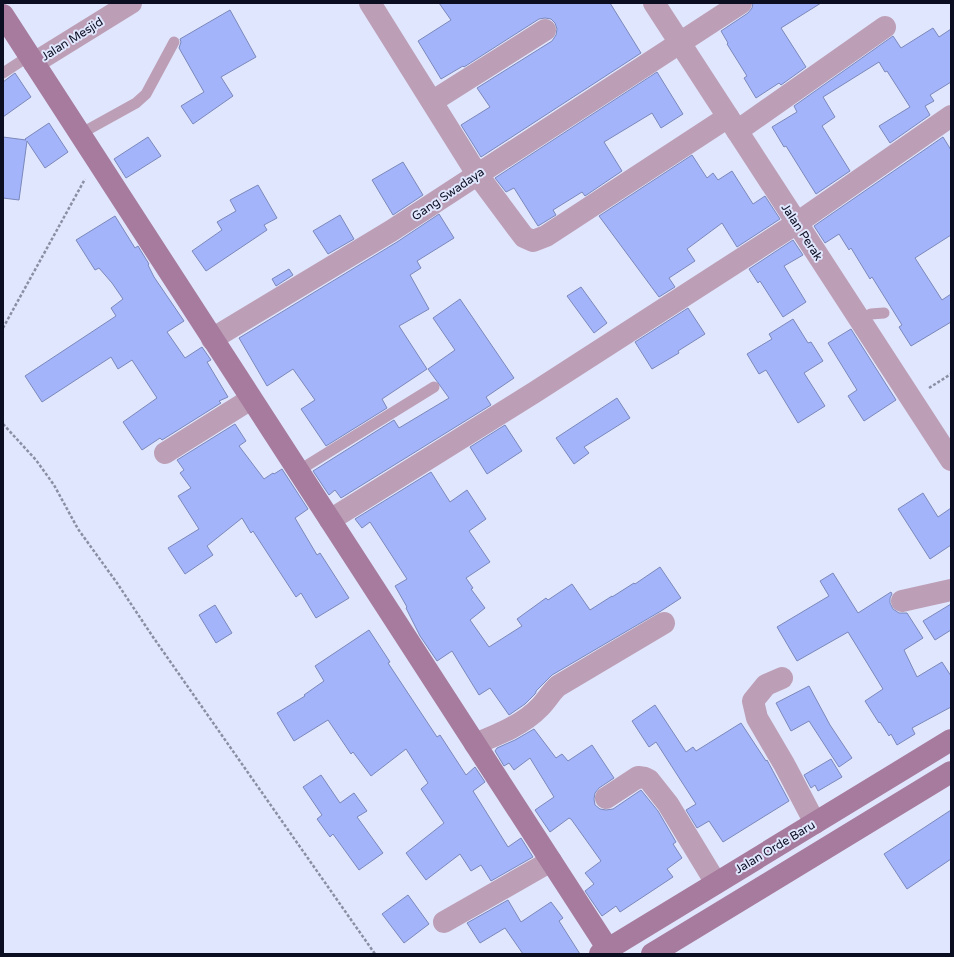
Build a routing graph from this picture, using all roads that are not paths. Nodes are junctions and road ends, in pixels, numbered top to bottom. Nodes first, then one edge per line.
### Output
1 (131, 3) edge
2 (370, 3) edge
3 (654, 3) edge
4 (741, 3) edge
5 (3, 15) edge
6 (884, 27) dead end
7 (545, 30) dead end
8 (174, 42) dead end
9 (680, 43) junction
10 (31, 59) junction
11 (3, 73) edge
12 (433, 102) junction
13 (951, 116) edge
14 (732, 124) junction
15 (80, 134) junction
16 (478, 174) junction
17 (797, 223) junction
18 (884, 314) dead end
19 (859, 320) junction
20 (212, 339) junction
21 (434, 387) dead end
22 (252, 399) junction
23 (165, 453) dead end
24 (951, 460) edge
25 (298, 471) junction
26 (330, 520) junction
27 (951, 590) edge
28 (902, 600) dead end
29 (664, 624) dead end
30 (782, 678) dead end
31 (951, 740) edge
32 (475, 744) junction
33 (951, 772) edge
34 (866, 792) junction
35 (606, 798) dead end
36 (880, 815) junction
37 (815, 823) junction
38 (551, 861) junction
39 (716, 883) junction
40 (444, 922) dead end
41 (604, 951) edge
42 (652, 954) edge

1 - 10 street, Jalan Mesjid
2 - 12 street
3 - 9 street, Jalan Perak
4 - 9 street, Gang Swadaya
5 - 10 street
6 - 14 street
7 - 12 street
8 - 15 lane
9 - 14 street, Jalan Perak
9 - 16 street, Gang Swadaya
10 - 11 lane
10 - 15 street
12 - 16 street
13 - 17 street
14 - 16 street
14 - 17 street, Jalan Perak
15 - 20 street
16 - 20 street, Gang Swadaya
17 - 19 street, Jalan Perak
17 - 26 street
18 - 19 lane
19 - 24 street, Jalan Perak
20 - 22 street
21 - 25 lane
22 - 23 street
22 - 25 street
25 - 26 street
26 - 32 street
27 - 28 street
29 - 32 street
30 - 37 street
31 - 34 street, Jalan Orde Baru
32 - 38 street
33 - 36 street
34 - 36 street
34 - 37 street, Jalan Orde Baru
35 - 39 street
36 - 42 street
37 - 39 street, Jalan Orde Baru
38 - 40 street
38 - 41 street
39 - 41 street, Jalan Orde Baru

